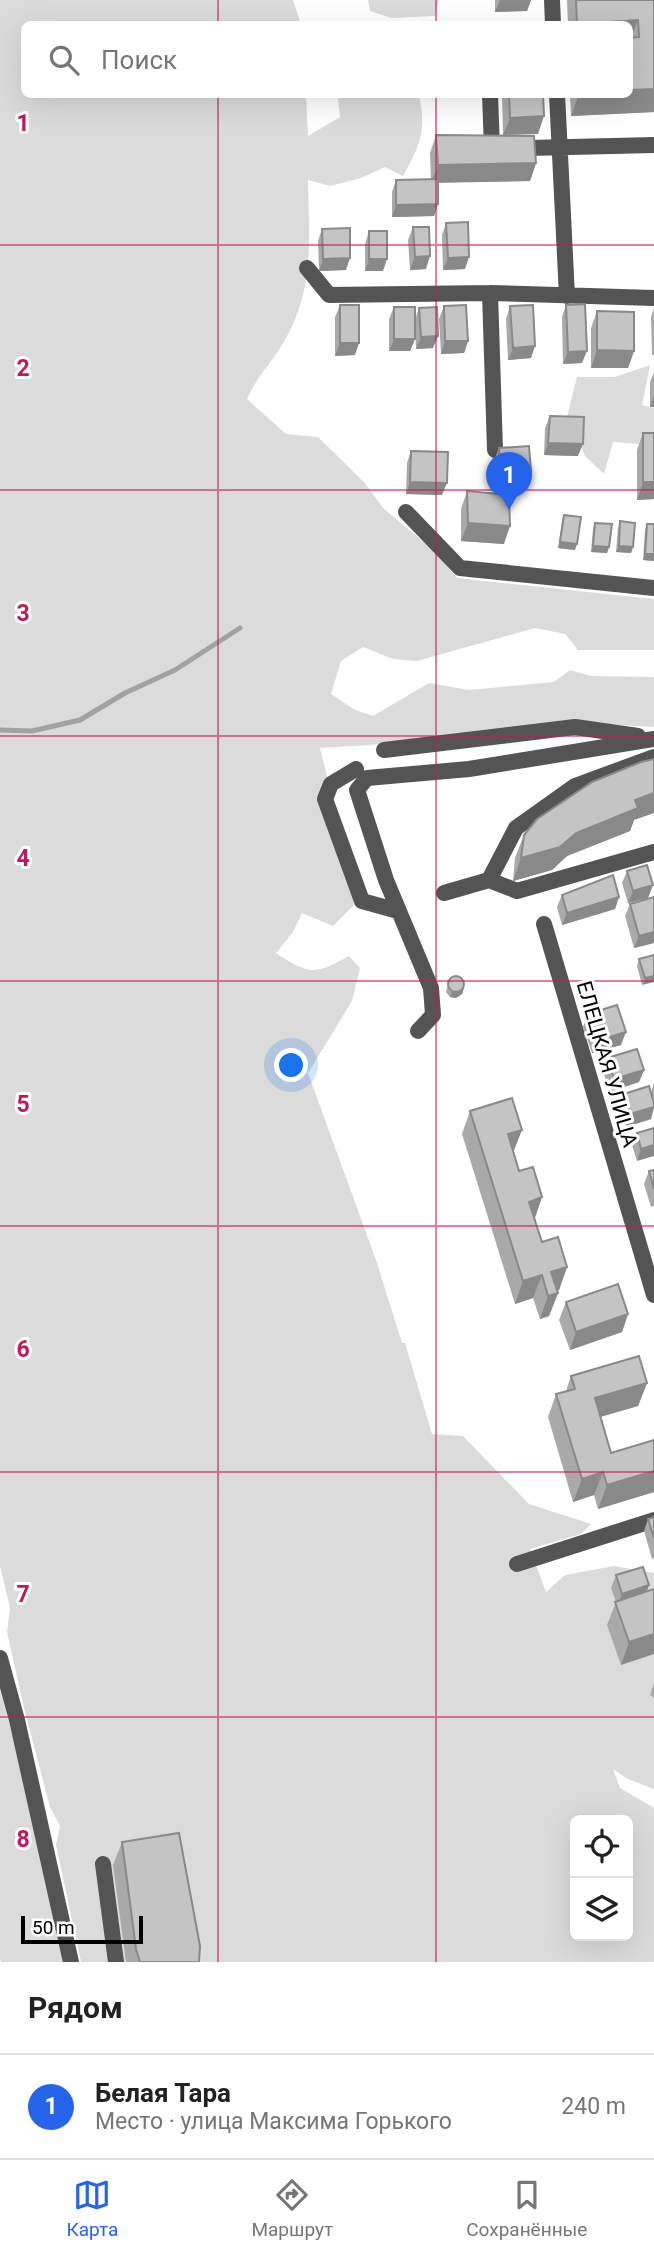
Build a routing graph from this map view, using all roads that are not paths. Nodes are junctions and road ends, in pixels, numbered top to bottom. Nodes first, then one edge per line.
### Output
1 (552, 0) edge
2 (553, 21) edge
3 (490, 98) edge
4 (557, 98) edge
5 (654, 145) edge
6 (560, 148) junction
7 (307, 268) dead end
8 (490, 293) junction
9 (567, 296) junction
10 (654, 298) edge
11 (495, 450) dead end
12 (405, 512) dead end
13 (654, 588) edge
14 (654, 738) edge
15 (384, 750) dead end
16 (654, 757) edge
17 (356, 769) dead end
18 (654, 852) edge
19 (489, 880) junction
20 (444, 893) dead end
21 (398, 911) junction
22 (544, 924) dead end
23 (418, 1031) dead end
24 (654, 1295) edge
25 (654, 1520) edge
26 (517, 1564) dead end
27 (0, 1658) edge
28 (103, 1864) dead end
29 (71, 1962) edge
30 (116, 1962) edge

1 - 2 street
3 - 6 street
4 - 6 street
5 - 6 street
6 - 9 street
7 - 8 street
8 - 9 street
8 - 11 street
9 - 10 street
12 - 13 street
14 - 15 street
14 - 21 street
16 - 19 street
17 - 21 street
18 - 19 street
19 - 20 street
21 - 23 street
22 - 24 street, ЕЛЕЦКАЯ УЛИЦА
25 - 26 street
27 - 29 street
28 - 30 street

